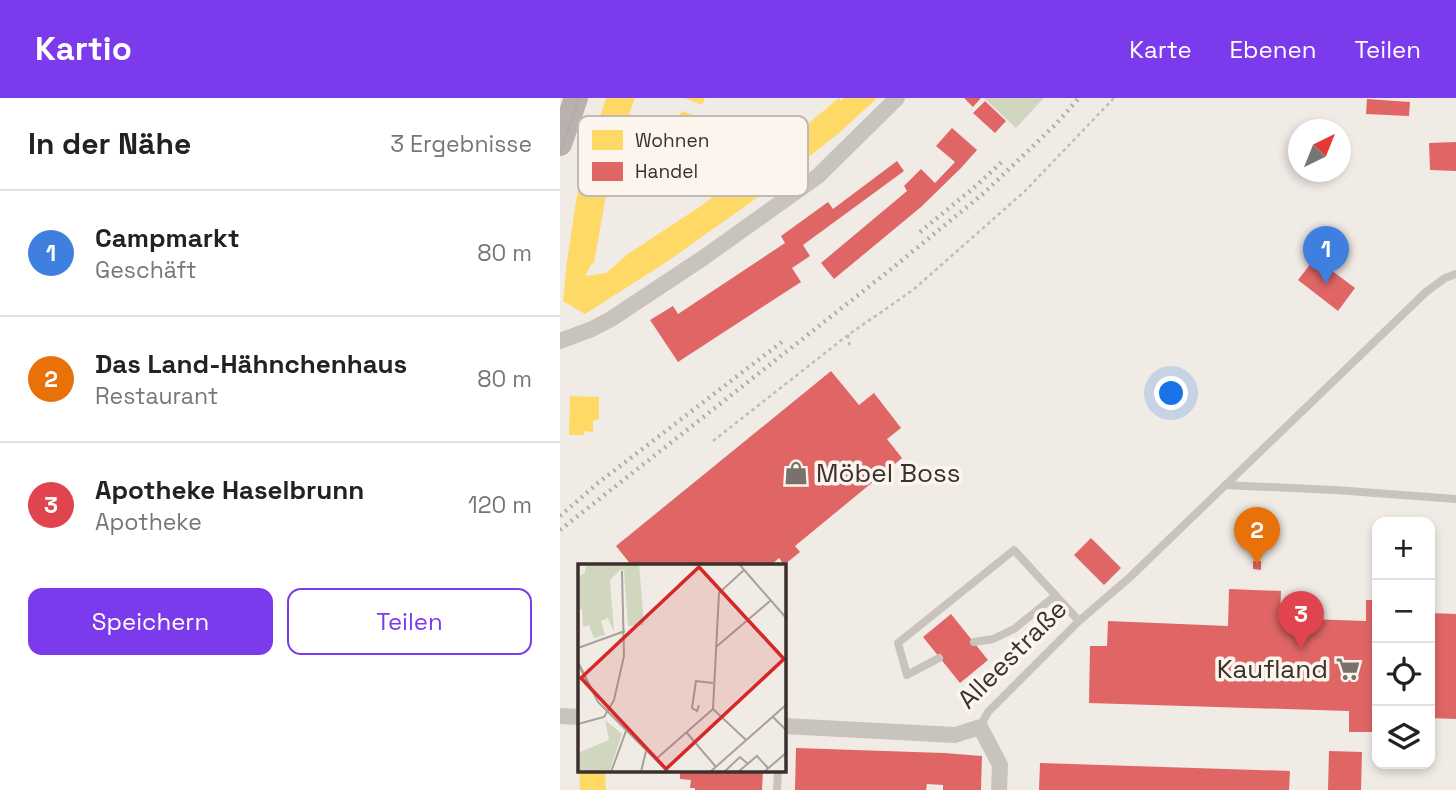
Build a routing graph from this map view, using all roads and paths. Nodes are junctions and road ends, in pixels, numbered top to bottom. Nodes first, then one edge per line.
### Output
1 (576, 98) edge
2 (897, 98) edge
3 (1114, 98) edge
4 (560, 144) edge
5 (808, 183) edge
6 (790, 196) edge
7 (1456, 274) edge
8 (848, 335) junction
9 (560, 341) edge
10 (850, 349) dead end
11 (713, 441) dead end
12 (1225, 485) junction
13 (1456, 499) edge
14 (1055, 596) junction
15 (1079, 621) junction
16 (974, 642) dead end
17 (939, 658) dead end
18 (560, 716) edge
19 (578, 717) edge
20 (786, 726) edge
21 (979, 727) junction
22 (778, 772) edge
23 (777, 790) edge
24 (999, 790) edge

1 - 4 main road
2 - 5 street
3 - 8 path
6 - 9 street
7 - 12 lane, Alleestraße
8 - 10 path
8 - 11 path
12 - 13 lane
12 - 15 lane, Alleestraße
14 - 15 lane
14 - 16 lane
14 - 17 lane
15 - 21 lane, Alleestraße
18 - 19 street
20 - 21 street, Alleestraße
21 - 24 street
22 - 23 lane

